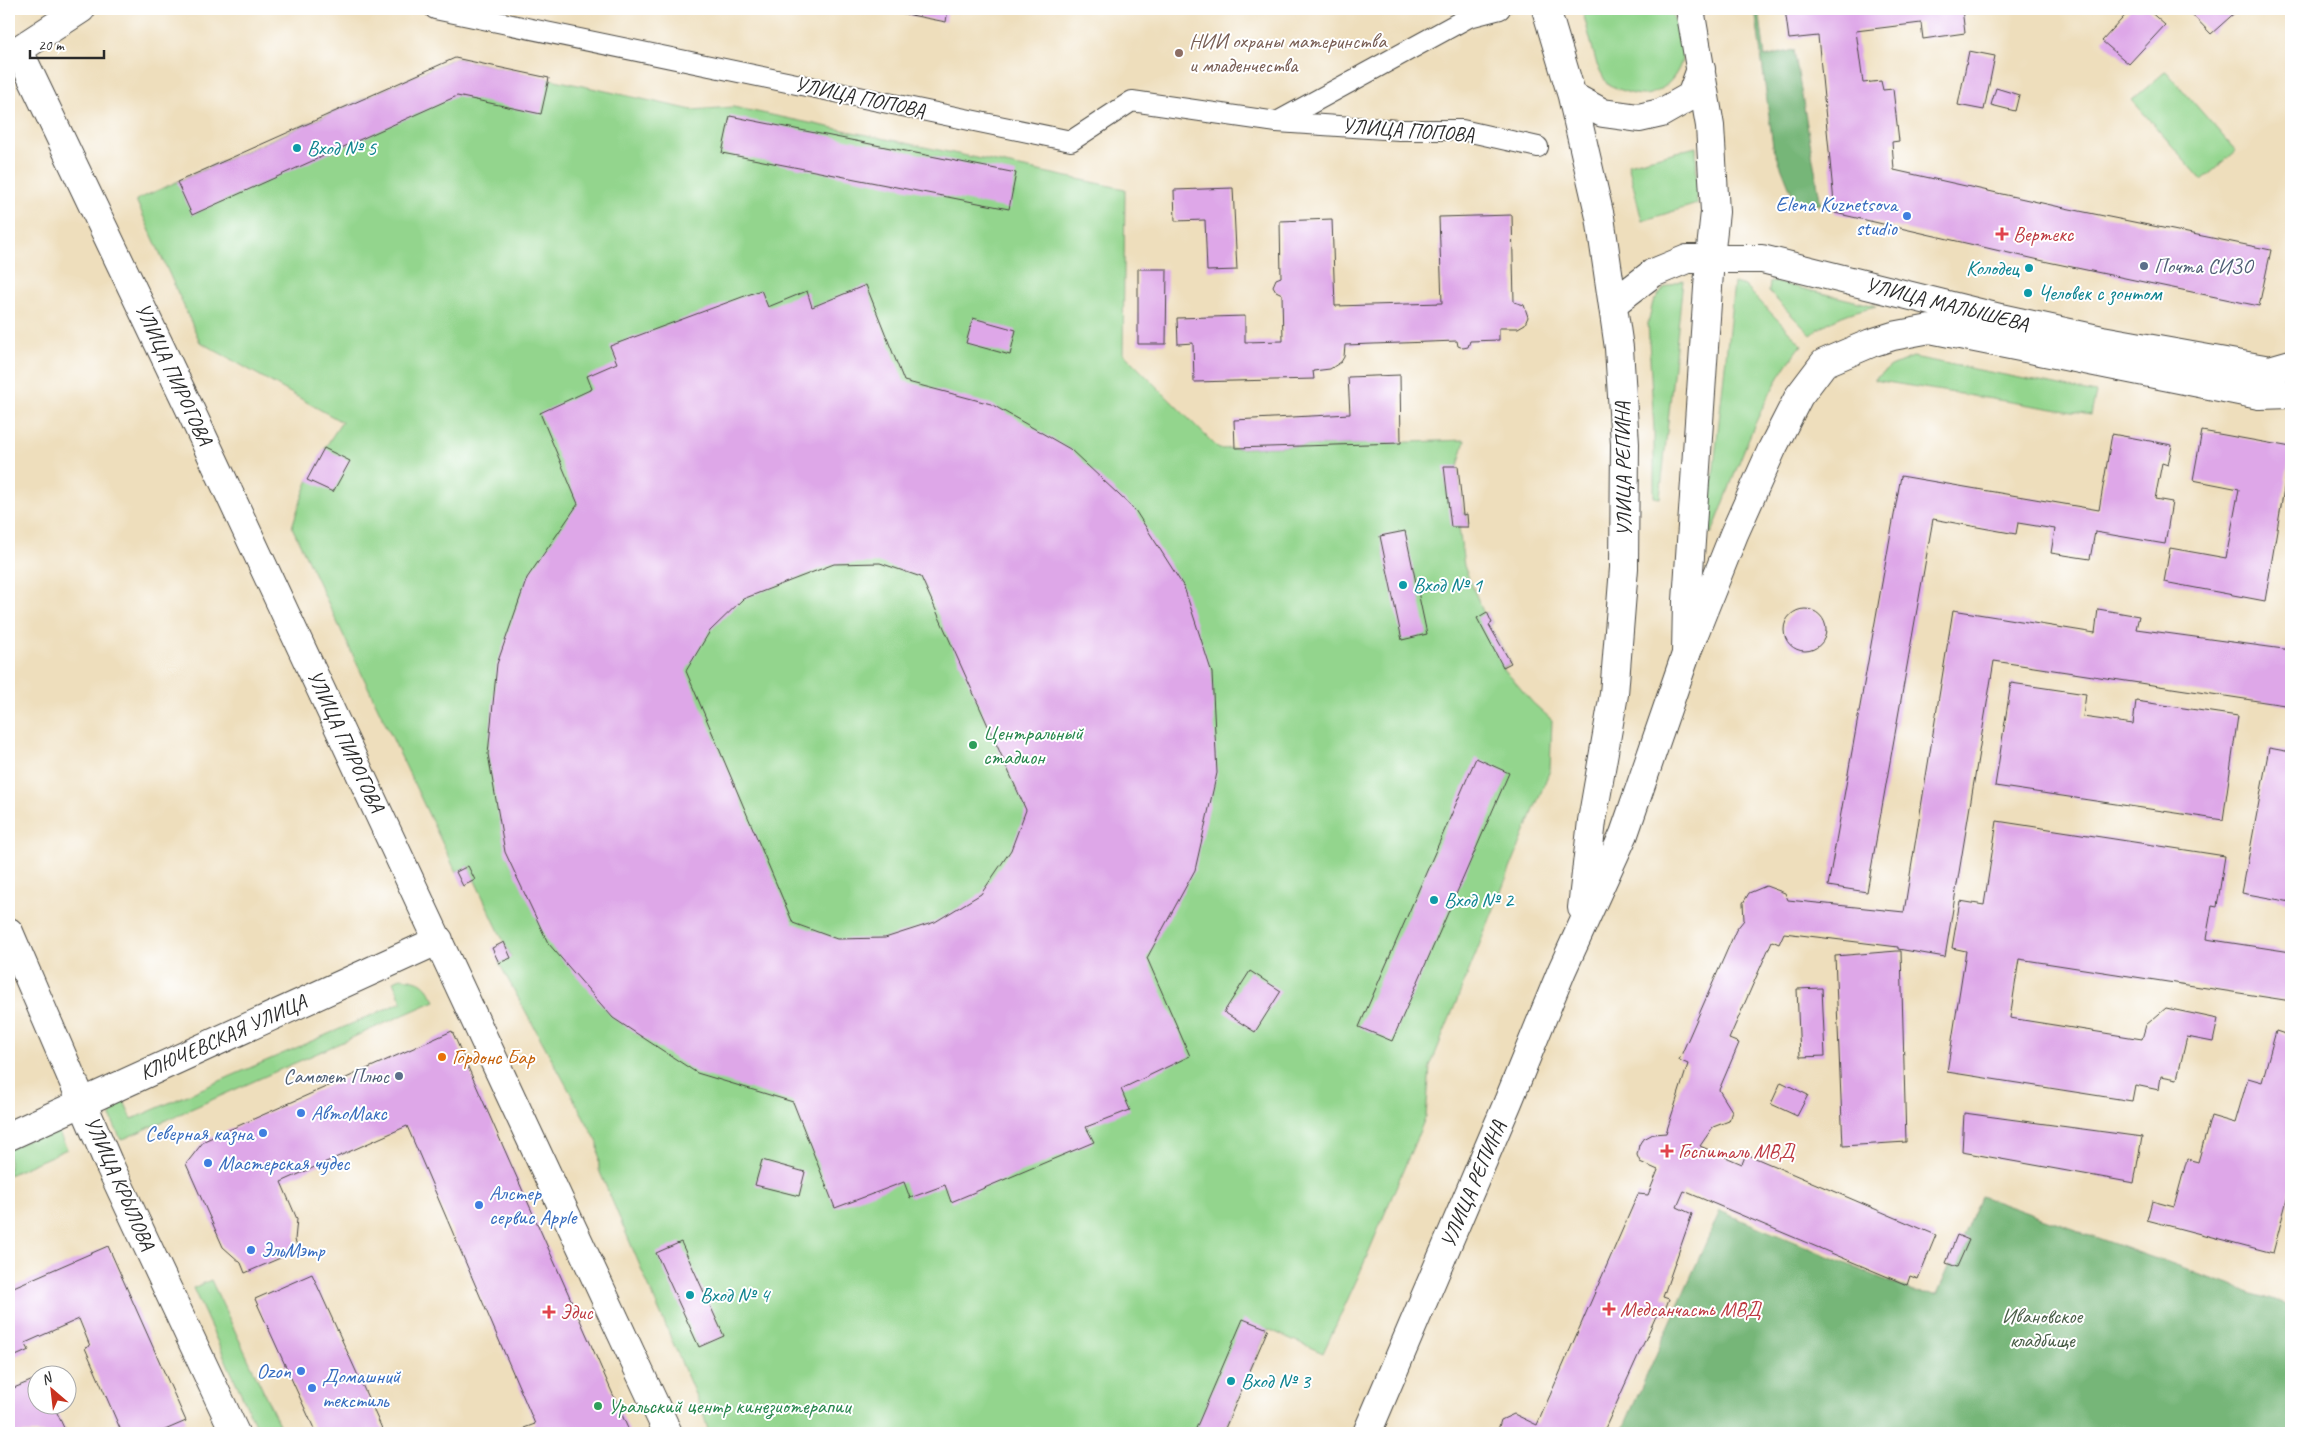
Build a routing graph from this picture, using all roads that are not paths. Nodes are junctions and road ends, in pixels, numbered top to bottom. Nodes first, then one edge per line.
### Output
1 (81, 9) edge
2 (435, 9) edge
3 (1500, 9) edge
4 (1546, 9) edge
5 (1690, 9) edge
6 (14, 53) edge
7 (1701, 69) junction
8 (1572, 96) junction
9 (1276, 122) junction
10 (1538, 147) dead end
11 (1710, 258) junction
12 (1614, 303) junction
13 (2006, 344) joint
14 (2291, 364) edge
15 (2291, 394) edge
16 (1686, 654) junction
17 (9, 932) edge
18 (1579, 934) junction
19 (439, 940) junction
20 (83, 1102) junction
21 (9, 1136) edge
22 (235, 1433) edge
23 (668, 1433) edge
24 (1367, 1433) edge

1 - 6 main road
2 - 9 street, УЛИЦА ПОПОВА
3 - 9 street, УЛИЦА ПОПОВА
4 - 8 main road, УЛИЦА РЕПИНА
5 - 7 main road, УЛИЦА РЕПИНА
6 - 19 main road, УЛИЦА ПИРОГОВА
7 - 8 main road
7 - 11 main road, УЛИЦА РЕПИНА
8 - 12 main road, УЛИЦА РЕПИНА
9 - 10 street, УЛИЦА ПОПОВА
11 - 12 main road, УЛИЦА МАЛЫШЕВА
11 - 14 main road, УЛИЦА МАЛЫШЕВА
11 - 16 main road, УЛИЦА РЕПИНА
12 - 18 main road, УЛИЦА РЕПИНА
13 - 15 main road, УЛИЦА МАЛЫШЕВА
13 - 16 main road, УЛИЦА РЕПИНА
16 - 18 main road, УЛИЦА РЕПИНА
17 - 20 main road, УЛИЦА КРЫЛОВА
18 - 24 main road, УЛИЦА РЕПИНА
19 - 20 main road, КЛЮЧЕВСКАЯ УЛИЦА
19 - 23 main road, УЛИЦА ПИРОГОВА
20 - 21 main road, КЛЮЧЕВСКАЯ УЛИЦА
20 - 22 main road, УЛИЦА КРЫЛОВА

